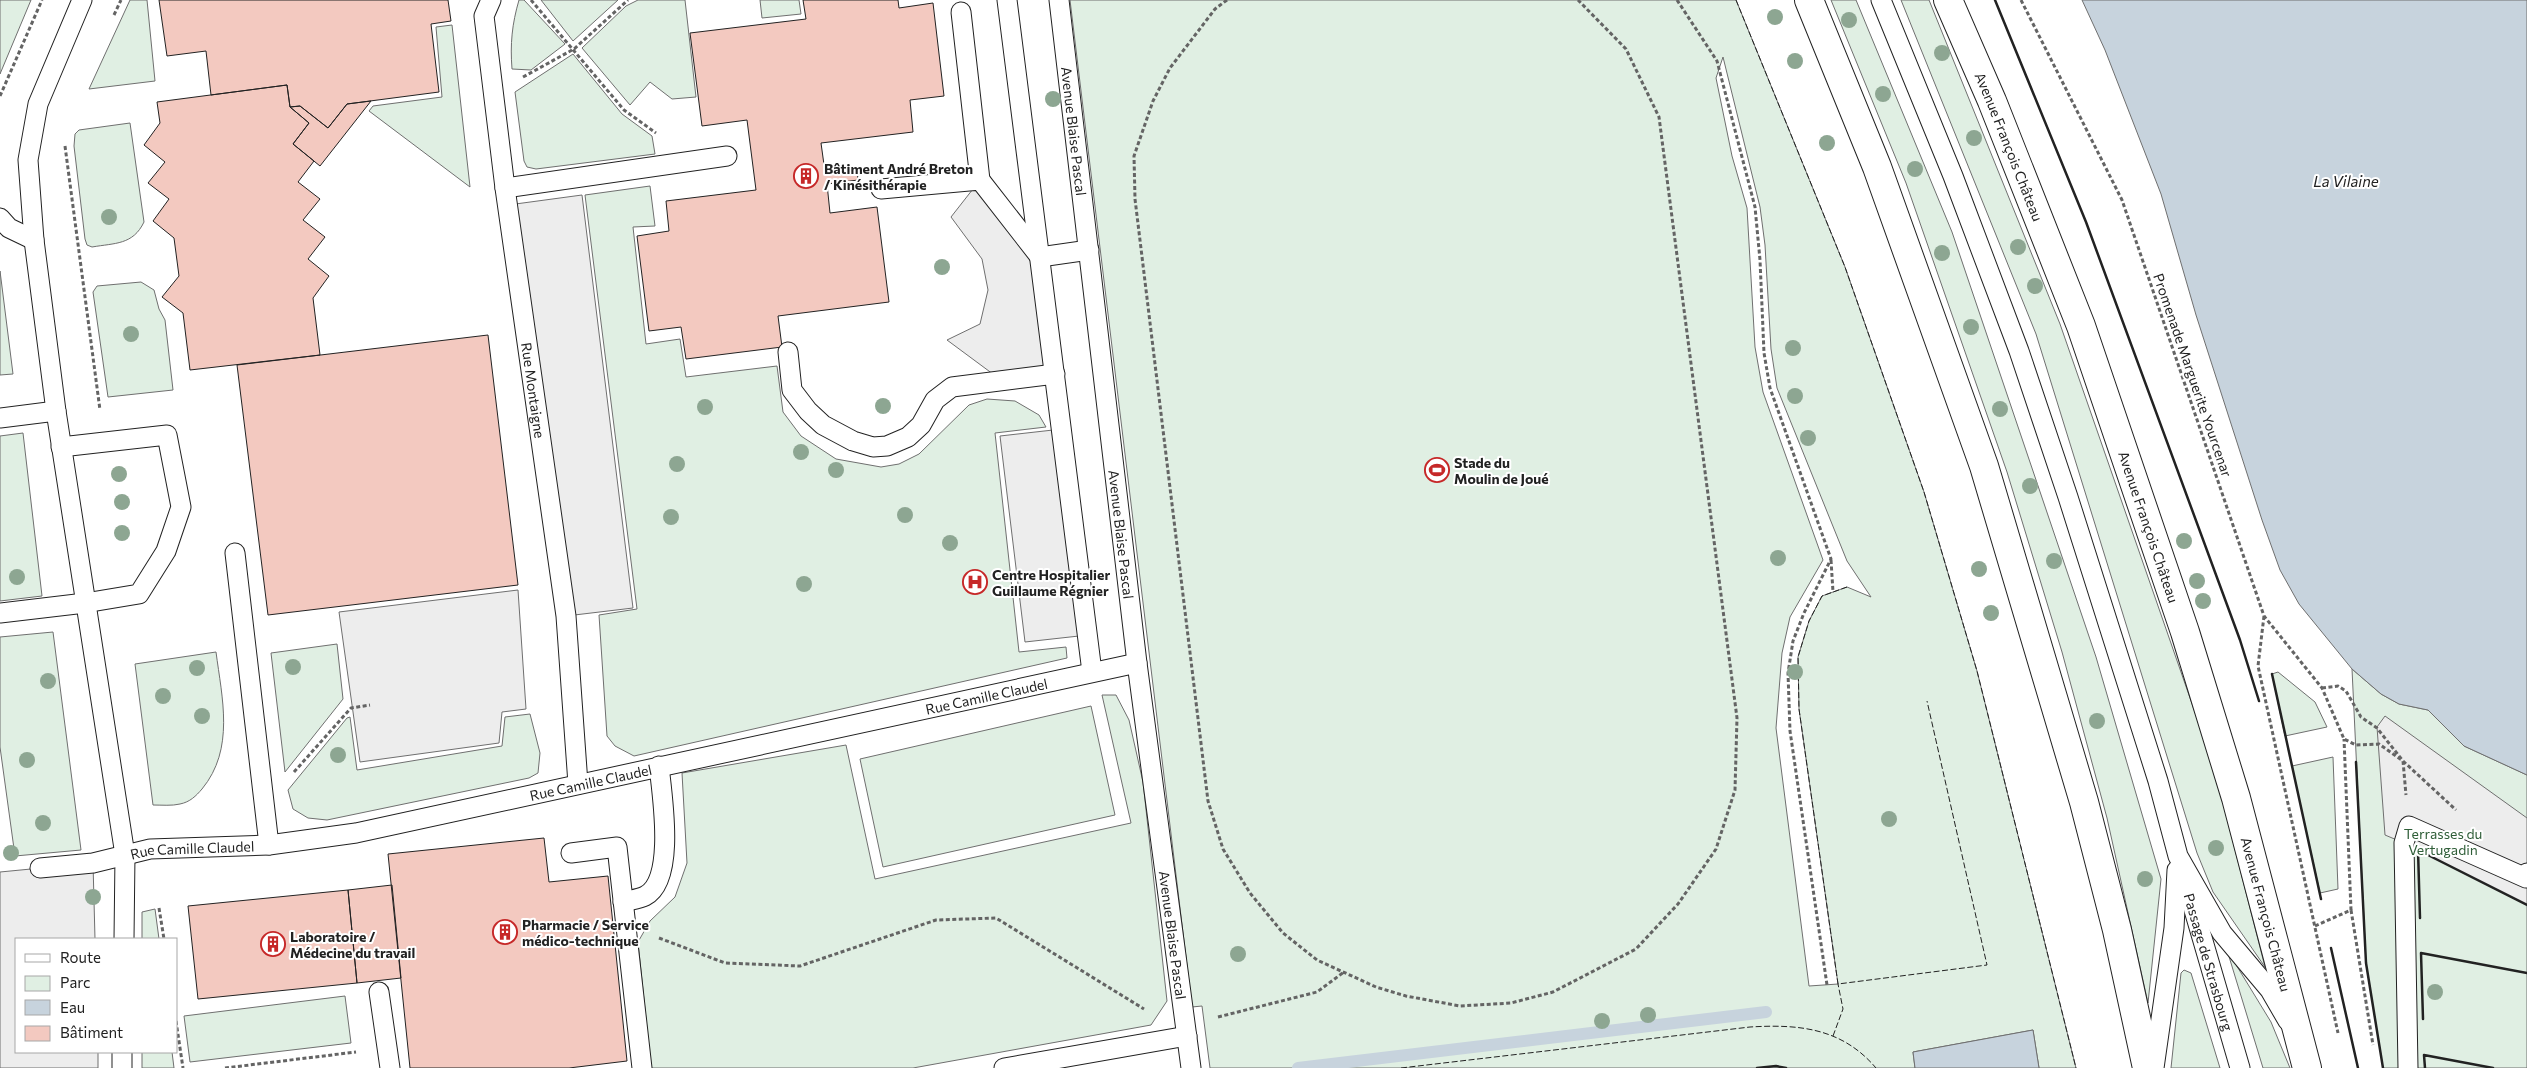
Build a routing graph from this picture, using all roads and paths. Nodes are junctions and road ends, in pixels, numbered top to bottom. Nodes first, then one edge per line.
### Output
1 (42, 0) edge
2 (82, 0) edge
3 (491, 0) edge
4 (531, 0) edge
5 (628, 0) edge
6 (1007, 0) edge
7 (1060, 0) edge
8 (1227, 0) edge
9 (1578, 0) edge
10 (1676, 0) edge
11 (1809, 0) edge
12 (1881, 0) edge
13 (1948, 0) edge
14 (2021, 0) edge
15 (961, 12) dead end
16 (574, 49) junction
17 (494, 93) junction
18 (0, 96) edge
19 (64, 136) dead end
20 (727, 156) dead end
21 (661, 166) junction
22 (980, 180) junction
23 (505, 188) junction
24 (881, 189) dead end
25 (0, 218) edge
26 (34, 240) junction
27 (1089, 250) junction
28 (1040, 257) junction
29 (788, 352) dead end
30 (1055, 374) junction
31 (56, 411) junction
32 (0, 418) edge
33 (104, 442) junction
34 (61, 447) junction
35 (235, 553) dead end
36 (1831, 559) junction
37 (1834, 592) dead end
38 (85, 603) junction
39 (0, 613) edge
40 (2264, 616) junction
41 (1137, 663) junction
42 (1092, 672) junction
43 (2322, 688) junction
44 (370, 704) dead end
45 (2344, 739) junction
46 (2378, 744) dead end
47 (2403, 761) dead end
48 (659, 766) junction
49 (578, 784) junction
50 (264, 806) junction
51 (269, 845) junction
52 (570, 854) dead end
53 (125, 855) junction
54 (2178, 856) junction
55 (40, 868) dead end
56 (2527, 873) edge
57 (623, 902) junction
58 (2351, 910) junction
59 (626, 926) junction
60 (2315, 926) junction
61 (124, 938) edge
62 (1344, 972) junction
63 (1827, 984) dead end
64 (379, 992) dead end
65 (178, 1034) edge
66 (1187, 1036) junction
67 (2340, 1040) dead end
68 (2300, 1041) junction
69 (388, 1048) junction
70 (2374, 1050) dead end
71 (122, 1053) edge
72 (122, 1068) edge
73 (183, 1068) edge
74 (225, 1068) edge
75 (390, 1068) edge
76 (642, 1068) edge
77 (1004, 1068) edge
78 (1191, 1068) edge
79 (2147, 1068) edge
80 (2154, 1068) edge
81 (2240, 1068) edge
82 (2307, 1068) edge
83 (2408, 1068) edge

1 - 18 path
2 - 26 lane
3 - 17 lane, Rue Montaigne
4 - 16 path
5 - 16 path
6 - 28 lane
7 - 27 lane, Avenue Blaise Pascal
8 - 62 path
9 - 62 path
10 - 36 path
11 - 79 main road
12 - 54 lane
13 - 68 main road, Avenue François Château
14 - 40 path, Promenade Marguerite Yourcenar
15 - 22 lane
16 - 17 path
16 - 21 path
17 - 23 lane, Rue Montaigne
19 - 33 path
20 - 21 lane
21 - 23 lane
22 - 24 lane
22 - 28 lane
23 - 49 lane, Rue Montaigne
25 - 26 lane
26 - 31 lane
27 - 28 lane
27 - 41 lane, Avenue Blaise Pascal
28 - 30 lane
29 - 30 lane
30 - 42 lane
31 - 32 lane
31 - 34 lane
33 - 34 lane
33 - 38 lane
34 - 38 lane
35 - 50 lane
36 - 37 path
36 - 63 path
38 - 39 lane
38 - 53 lane
40 - 43 path, Promenade Marguerite Yourcenar
40 - 60 path
41 - 42 lane, Rue Camille Claudel
41 - 66 lane, Avenue Blaise Pascal
42 - 48 lane, Rue Camille Claudel
43 - 45 path, Promenade Marguerite Yourcenar
43 - 47 path
44 - 50 path
45 - 46 path
45 - 58 path
48 - 49 lane, Rue Camille Claudel
48 - 57 lane
49 - 51 lane, Rue Camille Claudel
50 - 51 lane
51 - 53 lane, Rue Camille Claudel
52 - 57 lane
53 - 55 lane, Rue Camille Claudel
53 - 61 lane
54 - 68 lane
54 - 80 lane
54 - 81 lane, Passage de Strasbourg
56 - 83 lane
57 - 59 lane
58 - 60 path
58 - 70 path
59 - 66 path
59 - 76 lane
60 - 67 path
62 - 66 path
64 - 69 lane
65 - 73 path
66 - 77 lane
66 - 78 lane, Avenue Blaise Pascal
68 - 82 main road, Avenue François Château
69 - 74 path
69 - 75 lane
71 - 72 lane

